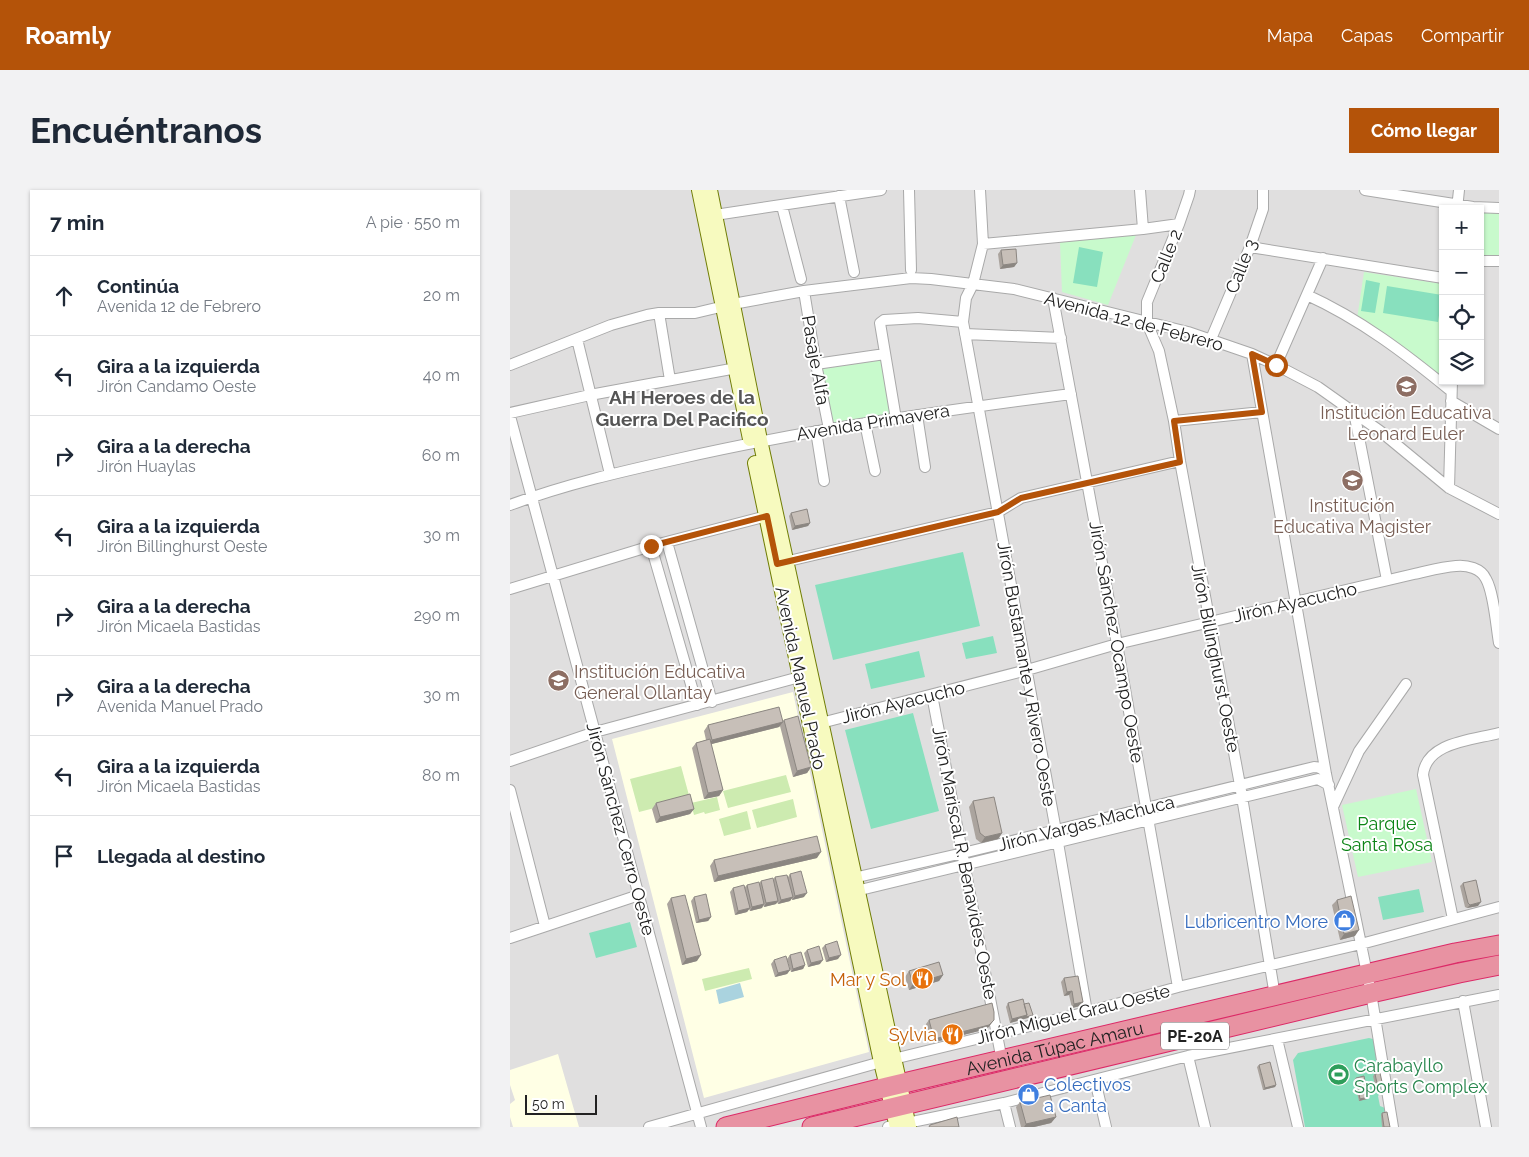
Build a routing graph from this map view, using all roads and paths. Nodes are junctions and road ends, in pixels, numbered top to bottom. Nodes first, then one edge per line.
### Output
1 (699, 190) edge
2 (710, 190) edge
3 (881, 190) edge
4 (909, 190) edge
5 (980, 190) edge
6 (1140, 190) edge
7 (1190, 190) edge
8 (1263, 190) edge
9 (1365, 190) edge
10 (1459, 190) edge
11 (839, 196) junction
12 (1446, 205) edge
13 (1457, 205) edge
14 (782, 206) junction
15 (1484, 208) edge
16 (1499, 208) edge
17 (715, 215) junction
18 (1179, 224) junction
19 (1143, 229) junction
20 (983, 244) junction
21 (1250, 246) junction
22 (1323, 258) junction
23 (1484, 261) edge
24 (1499, 261) edge
25 (911, 270) dead end
26 (854, 272) dead end
27 (1439, 277) edge
28 (801, 279) dead end
29 (974, 284) junction
30 (804, 291) junction
31 (1307, 295) junction
32 (1053, 298) junction
33 (728, 305) junction
34 (659, 313) junction
35 (963, 322) junction
36 (1147, 323) junction
37 (965, 334) junction
38 (1061, 338) junction
39 (577, 339) junction
40 (1210, 339) junction
41 (885, 354) junction
42 (1252, 354) junction
43 (816, 364) junction
44 (1276, 365) junction
45 (510, 366) edge
46 (741, 367) junction
47 (670, 380) junction
48 (1451, 391) edge
49 (1072, 394) junction
50 (590, 395) junction
51 (978, 406) junction
52 (1262, 412) junction
53 (1354, 412) junction
54 (916, 416) junction
55 (896, 419) junction
56 (511, 420) edge
57 (1174, 421) junction
58 (864, 424) junction
59 (829, 429) junction
60 (1499, 429) edge
61 (816, 431) junction
62 (756, 441) junction
63 (1180, 462) junction
64 (925, 467) dead end
65 (875, 471) dead end
66 (610, 474) junction
67 (824, 481) dead end
68 (1088, 482) junction
69 (1449, 488) junction
70 (532, 497) junction
71 (510, 505) edge
72 (998, 512) junction
73 (1499, 514) edge
74 (767, 516) junction
75 (666, 542) junction
76 (651, 546) junction
77 (782, 563) junction
78 (553, 575) junction
79 (1387, 580) junction
80 (510, 589) edge
81 (1296, 602) junction
82 (1209, 623) junction
83 (1499, 643) edge
84 (1117, 644) junction
85 (1027, 670) junction
86 (806, 676) junction
87 (1406, 684) dead end
88 (932, 695) junction
89 (712, 702) junction
90 (697, 705) junction
91 (822, 723) junction
92 (595, 732) junction
93 (1499, 733) edge
94 (510, 761) edge
95 (1326, 774) junction
96 (1329, 785) junction
97 (1240, 786) junction
98 (510, 790) edge
99 (1241, 798) junction
100 (1333, 807) junction
101 (1146, 809) junction
102 (1149, 821) junction
103 (1056, 830) junction
104 (1058, 843) junction
105 (963, 853) junction
106 (966, 865) junction
107 (850, 886) junction
108 (639, 895) junction
109 (1499, 907) edge
110 (1453, 919) junction
111 (545, 926) junction
112 (510, 938) edge
113 (1361, 944) junction
114 (1499, 945) edge
115 (1499, 965) edge
116 (1270, 966) junction
117 (1367, 974) junction
118 (1178, 987) junction
119 (1371, 993) junction
120 (1499, 995) edge
121 (1276, 996) junction
122 (1463, 1001) junction
123 (1087, 1012) junction
124 (1375, 1019) junction
125 (997, 1033) junction
126 (1278, 1039) junction
127 (1188, 1056) junction
128 (888, 1061) junction
129 (1002, 1061) junction
130 (1095, 1080) junction
131 (893, 1086) junction
132 (1004, 1103) junction
133 (697, 1113) junction
134 (899, 1120) edge
135 (649, 1127) edge
136 (701, 1127) edge
137 (726, 1127) edge
138 (812, 1127) edge
139 (1010, 1127) edge
140 (1106, 1127) edge
141 (1205, 1127) edge
142 (1298, 1127) edge
143 (1393, 1127) edge
144 (1486, 1127) edge

1 - 33 main road, Avenida Manuel Prado
2 - 17 main road, Avenida Manuel Prado
3 - 11 street
4 - 25 street
5 - 20 street, Jirón Bustamante y Rivero Oeste
6 - 19 street
7 - 18 street, Calle 2
8 - 21 street, Calle 3
9 - 12 street
10 - 13 street
11 - 14 street
11 - 26 street
14 - 17 street
14 - 28 street
15 - 16 street
17 - 33 main road, Avenida Manuel Prado
18 - 19 street
18 - 36 street, Calle 2
19 - 20 street
20 - 29 street, Jirón Bustamante y Rivero Oeste
21 - 22 street
21 - 40 street, Calle 3
22 - 27 street
22 - 31 street
23 - 24 street
29 - 30 street, Avenida 12 de Febrero
29 - 32 street, Avenida 12 de Febrero
29 - 35 street, Jirón Bustamante y Rivero Oeste
30 - 33 street, Avenida 12 de Febrero
30 - 43 street, Pasaje Alfa
31 - 44 street
31 - 48 street
32 - 36 street, Avenida 12 de Febrero
32 - 38 street, Jirón Sánchez Ocampo Oeste
33 - 34 street, Avenida 12 de Febrero
33 - 46 main road, Avenida Manuel Prado
34 - 39 street, Avenida 12 de Febrero
34 - 47 street
35 - 37 street, Jirón Bustamante y Rivero Oeste
35 - 41 street
36 - 40 street, Avenida 12 de Febrero
36 - 57 street, Jirón Billinghurst Oeste
37 - 38 street
37 - 51 street, Jirón Bustamante y Rivero Oeste
38 - 49 street, Jirón Sánchez Ocampo Oeste
39 - 45 street, Avenida 12 de Febrero
39 - 50 street
40 - 42 street, Avenida 12 de Febrero
41 - 43 street
41 - 55 street
42 - 44 street, Avenida 12 de Febrero
42 - 52 street
43 - 59 street, Pasaje Alfa
44 - 53 street, Avenida 12 de Febrero
46 - 47 street
46 - 62 main road, Avenida Manuel Prado
47 - 50 street
48 - 60 street
48 - 69 street
49 - 51 street, Avenida Primavera
49 - 68 street, Jirón Sánchez Ocampo Oeste
50 - 56 street
50 - 66 street
51 - 54 street, Avenida Primavera
51 - 72 street, Jirón Bustamante y Rivero Oeste
52 - 57 street
52 - 81 street
53 - 69 street, Avenida 12 de Febrero
53 - 79 street
54 - 55 street, Avenida Primavera
54 - 64 street
55 - 58 street, Avenida Primavera
56 - 70 street, Jirón Sánchez Cerro Oeste
57 - 63 street, Jirón Billinghurst Oeste
58 - 59 street, Avenida Primavera
58 - 65 street
59 - 61 street, Avenida Primavera
61 - 62 street, Avenida Primavera
61 - 67 street, Pasaje Alfa
62 - 66 street, Avenida Primavera
62 - 74 main road, Avenida Manuel Prado
62 - 77 main road, Avenida Manuel Prado
63 - 68 street
63 - 82 street, Jirón Billinghurst Oeste
66 - 70 street, Avenida Primavera
68 - 72 street
68 - 84 street, Jirón Sánchez Ocampo Oeste
69 - 73 street, Avenida 12 de Febrero
70 - 71 street, Avenida Primavera
70 - 78 street, Jirón Sánchez Cerro Oeste
72 - 77 street
72 - 85 street, Jirón Bustamante y Rivero Oeste
74 - 75 street
74 - 77 main road, Avenida Manuel Prado
75 - 76 street
75 - 89 street
76 - 78 street
76 - 90 street
77 - 86 main road, Avenida Manuel Prado
78 - 80 street
78 - 92 street, Jirón Sánchez Cerro Oeste
79 - 81 street, Jirón Ayacucho
79 - 83 street, Jirón Ayacucho
81 - 82 street, Jirón Ayacucho
81 - 95 street
82 - 84 street, Jirón Ayacucho
82 - 97 street, Jirón Billinghurst Oeste
84 - 85 street, Jirón Ayacucho
84 - 101 street, Jirón Sánchez Ocampo Oeste
85 - 88 street, Jirón Ayacucho
85 - 103 street, Jirón Bustamante y Rivero Oeste
86 - 89 street
86 - 91 main road, Avenida Manuel Prado
86 - 107 main road, Avenida Manuel Prado
87 - 100 street
88 - 91 street, Jirón Ayacucho
88 - 105 street, Jirón Mariscal R. Benavides Oeste
89 - 90 street
90 - 92 street
91 - 107 main road, Avenida Manuel Prado
92 - 94 street
92 - 108 street, Jirón Sánchez Cerro Oeste
93 - 110 street
95 - 96 street
95 - 97 street, Jirón Vargas Machuca
96 - 99 street, Jirón Vargas Machuca
96 - 100 street
97 - 99 street, Jirón Billinghurst Oeste
97 - 101 street, Jirón Vargas Machuca
98 - 111 street
99 - 102 street, Jirón Vargas Machuca
99 - 116 street, Jirón Billinghurst Oeste
100 - 113 street
101 - 102 street, Jirón Sánchez Ocampo Oeste
101 - 103 street, Jirón Vargas Machuca
102 - 104 street, Jirón Vargas Machuca
102 - 118 street, Jirón Sánchez Ocampo Oeste
103 - 104 street, Jirón Bustamante y Rivero Oeste
103 - 105 street, Jirón Vargas Machuca
104 - 106 street, Jirón Vargas Machuca
104 - 123 street, Jirón Bustamante y Rivero Oeste
105 - 106 street, Jirón Mariscal R. Benavides Oeste
105 - 107 street, Jirón Vargas Machuca
106 - 107 street, Jirón Vargas Machuca
106 - 125 street, Jirón Mariscal R. Benavides Oeste
107 - 128 main road, Avenida Manuel Prado
108 - 111 street
108 - 133 street, Jirón Sánchez Cerro Oeste
109 - 110 street, Jirón Miguel Grau Oeste
110 - 113 street, Jirón Miguel Grau Oeste
111 - 112 street
113 - 116 street, Jirón Miguel Grau Oeste
113 - 117 street
114 - 117 highway, Avenida Túpac Amaru / PE-20A
115 - 119 highway, Avenida Túpac Amaru / PE-20A
116 - 118 street, Jirón Miguel Grau Oeste
116 - 121 street, Jirón Billinghurst Oeste
117 - 119 street
117 - 121 highway, Avenida Túpac Amaru / PE-20A
118 - 123 street, Jirón Miguel Grau Oeste
119 - 124 street
119 - 134 highway, Avenida Túpac Amaru / PE-20A
120 - 122 street, Avenida Túpac Amaru
121 - 129 highway, Avenida Túpac Amaru / PE-20A
122 - 124 street, Avenida Túpac Amaru
122 - 144 street
123 - 125 street, Jirón Miguel Grau Oeste
124 - 126 street, Avenida Túpac Amaru
124 - 143 street
125 - 128 street, Jirón Miguel Grau Oeste
125 - 129 street, Jirón Mariscal R. Benavides Oeste
126 - 127 street, Avenida Túpac Amaru
126 - 142 street
127 - 130 street, Avenida Túpac Amaru
127 - 141 street
128 - 131 main road, Avenida Manuel Prado
128 - 133 street, Jirón Miguel Grau Oeste
129 - 131 highway, Avenida Túpac Amaru / PE-20A
130 - 132 street, Avenida Túpac Amaru
130 - 140 street
131 - 134 main road, Avenida Manuel Prado
131 - 137 highway, Avenida Túpac Amaru / PE-20A
132 - 134 street, Avenida Túpac Amaru
132 - 139 street
133 - 135 street, Jirón Miguel Grau Oeste
133 - 136 street, Jirón Sánchez Cerro Oeste
134 - 138 highway, Avenida Túpac Amaru / PE-20A

